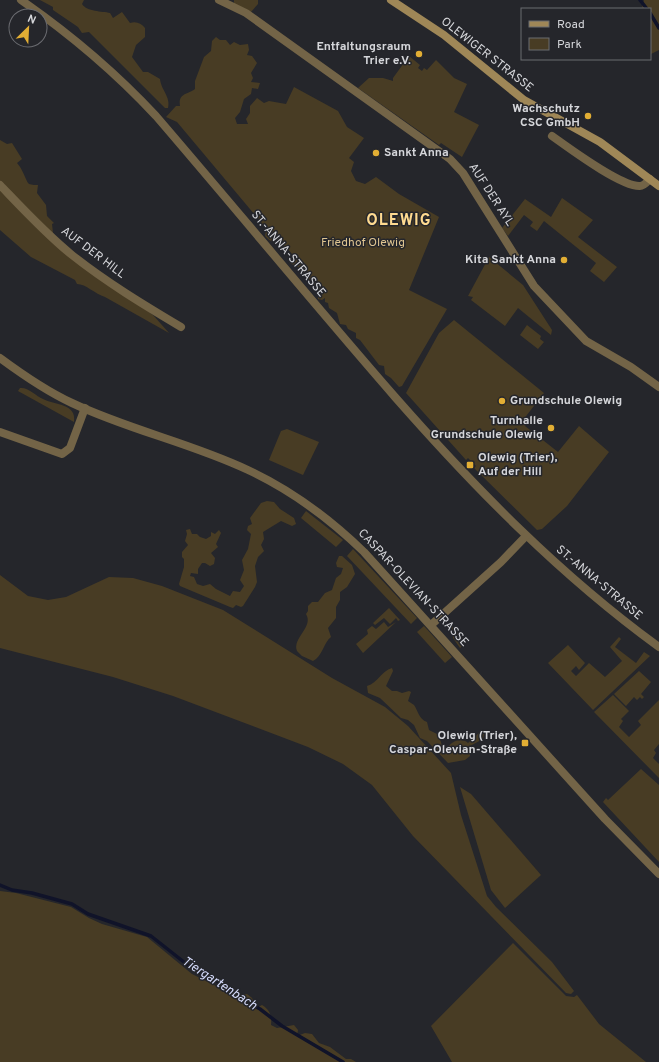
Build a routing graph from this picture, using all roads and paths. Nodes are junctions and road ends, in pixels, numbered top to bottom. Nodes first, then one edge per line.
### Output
1 (21, 0) edge
2 (219, 0) edge
3 (391, 0) edge
4 (552, 136) dead end
5 (650, 179) junction
6 (0, 185) edge
7 (659, 186) edge
8 (181, 327) dead end
9 (0, 358) edge
10 (659, 387) edge
11 (85, 408) junction
12 (0, 432) edge
13 (526, 536) junction
14 (431, 626) junction
15 (659, 647) edge
16 (659, 874) edge

1 - 13 street, ST.-ANNA-STRASSE
2 - 10 street, AUF DER AYL
3 - 5 street, OLEWIGER STRASSE
4 - 5 street
5 - 7 street, OLEWIGER STRASSE
6 - 8 street, AUF DER HILL
9 - 11 street, CASPAR-OLEVIAN-STRASSE
11 - 12 street
11 - 14 street, CASPAR-OLEVIAN-STRASSE
13 - 14 street
13 - 15 street, ST.-ANNA-STRASSE
14 - 16 street, CASPAR-OLEVIAN-STRASSE

